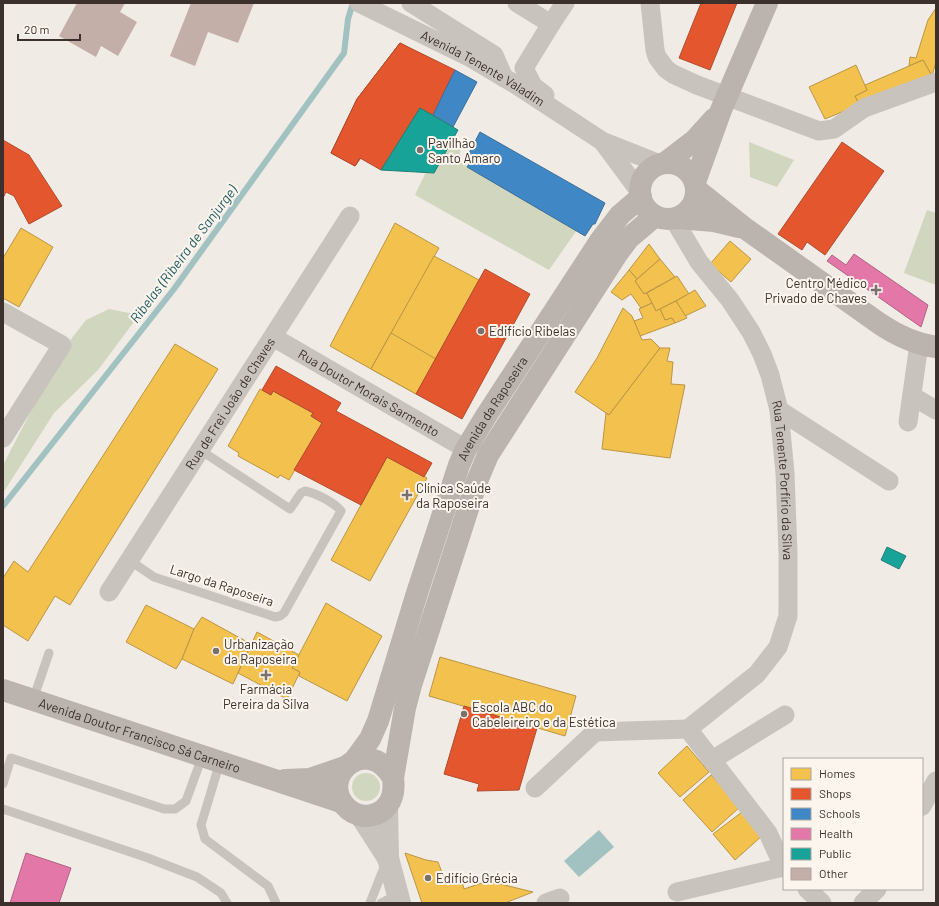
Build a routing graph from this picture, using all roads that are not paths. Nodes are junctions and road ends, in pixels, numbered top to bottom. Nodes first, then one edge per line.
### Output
1 (359, 3) edge
2 (411, 3) edge
3 (517, 3) edge
4 (565, 3) edge
5 (650, 3) edge
6 (767, 3) edge
7 (551, 24) junction
8 (504, 78) junction
9 (936, 82) edge
10 (724, 104) junction
11 (581, 127) junction
12 (602, 141) junction
13 (663, 164) junction
14 (696, 186) junction
15 (641, 194) junction
16 (350, 216) dead end
17 (668, 217) junction
18 (746, 229) junction
19 (3, 312) edge
20 (273, 336) junction
21 (928, 345) edge
22 (912, 396) junction
23 (779, 410) junction
24 (936, 410) edge
25 (908, 422) dead end
26 (3, 438) edge
27 (466, 449) junction
28 (200, 450) junction
29 (889, 481) dead end
30 (129, 560) junction
31 (109, 592) dead end
32 (49, 653) dead end
33 (3, 690) edge
34 (33, 700) junction
35 (785, 715) dead end
36 (688, 729) junction
37 (211, 759) junction
38 (712, 760) junction
39 (350, 764) junction
40 (393, 778) junction
41 (276, 781) junction
42 (936, 781) edge
43 (3, 784) edge
44 (535, 788) dead end
45 (341, 802) junction
46 (923, 804) edge
47 (387, 806) junction
48 (3, 809) edge
49 (361, 816) junction
50 (388, 858) junction
51 (783, 867) edge
52 (808, 890) edge
53 (876, 890) edge
54 (677, 892) dead end
55 (393, 900) edge
56 (227, 903) edge
57 (276, 903) edge
58 (370, 903) edge
59 (822, 903) edge
60 (863, 903) edge

1 - 8 street, Avenida Tenente Valadim
2 - 8 street
3 - 7 street
4 - 7 street
5 - 10 street
6 - 10 main road
7 - 11 street
8 - 11 street, Avenida Tenente Valadim
9 - 10 street
10 - 13 main road
10 - 14 main road
11 - 12 street, Avenida Tenente Valadim
12 - 13 street, Avenida Tenente Valadim
12 - 15 street, Avenida Tenente Valadim
13 - 14 main road
13 - 15 main road
14 - 17 main road
14 - 18 main road
15 - 17 main road
15 - 27 main road, Avenida da Raposeira
16 - 20 street, Rua de Frei João de Chaves
17 - 18 main road
17 - 23 street, Rua Tenente Porfírio da Silva
17 - 40 main road, Avenida da Raposeira
18 - 21 main road
19 - 26 street
20 - 27 street, Rua Doutor Morais Sarmento
20 - 28 street, Rua de Frei João de Chaves
21 - 22 street
22 - 24 street
22 - 25 street
23 - 29 street
23 - 36 street, Rua Tenente Porfírio da Silva
27 - 39 main road, Avenida da Raposeira
28 - 30 street, Rua de Frei João de Chaves
28 - 30 lane, Largo da Raposeira
30 - 31 street, Rua de Frei João de Chaves
32 - 34 lane
33 - 34 main road, Avenida Doutor Francisco Sá Carneiro
34 - 37 main road, Avenida Doutor Francisco Sá Carneiro
35 - 38 street
36 - 38 street
36 - 44 street
37 - 41 main road, Avenida Doutor Francisco Sá Carneiro
37 - 43 lane
37 - 57 lane
38 - 51 street
39 - 40 main road
39 - 41 main road, Avenida Doutor Francisco Sá Carneiro
39 - 45 main road, Avenida da Raposeira
40 - 47 main road, Avenida da Raposeira
41 - 45 main road, Avenida Doutor Francisco Sá Carneiro
42 - 46 street
45 - 49 main road, Avenida da Raposeira
47 - 49 main road
47 - 50 street, Avenida da Raposeira
48 - 56 lane
49 - 50 street, Avenida da Raposeira
50 - 55 street, Avenida da Raposeira
50 - 58 lane
51 - 54 street
52 - 59 street
53 - 60 street

